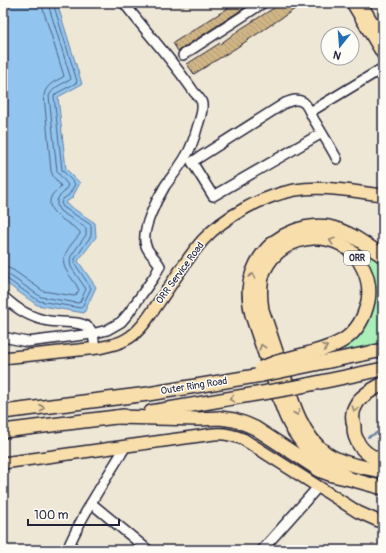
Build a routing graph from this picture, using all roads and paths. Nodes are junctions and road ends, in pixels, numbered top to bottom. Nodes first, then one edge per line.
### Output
1 (124, 3) edge
2 (263, 3) edge
3 (352, 3) edge
4 (361, 3) edge
5 (383, 40) edge
6 (182, 55) dead end
7 (383, 55) edge
8 (383, 68) edge
9 (310, 112) junction
10 (322, 133) junction
11 (337, 159) dead end
12 (383, 195) edge
13 (383, 256) edge
14 (3, 296) edge
15 (92, 334) junction
16 (3, 337) edge
17 (95, 348) junction
18 (383, 350) edge
19 (3, 358) edge
20 (290, 364) junction
21 (383, 369) edge
22 (383, 384) edge
23 (3, 412) edge
24 (116, 417) junction
25 (3, 431) edge
26 (126, 446) junction
27 (383, 462) edge
28 (3, 463) edge
29 (383, 471) edge
30 (350, 479) junction
31 (318, 487) junction
32 (383, 488) edge
33 (91, 503) junction
34 (383, 523) edge
35 (67, 550) edge
36 (148, 550) edge
37 (262, 550) edge

1 - 15 street
2 - 6 street
3 - 7 main road
4 - 5 main road
8 - 9 street
9 - 10 street
9 - 10 street
10 - 11 street
12 - 17 main road, ORR Service Road
30 -> 13 highway, ORR
14 - 15 street
15 - 16 street
15 - 17 street
17 - 19 main road, ORR Service Road
18 - 20 highway, Outer Ring Road / ORR
23 -> 20 highway, Outer Ring Road / ORR, bridge
20 -> 29 highway, ORR
21 -> 24 highway, Outer Ring Road, bridge
22 -> 27 highway
24 - 25 highway, Outer Ring Road
24 - 30 highway, ORR
26 - 28 main road
26 - 31 main road
26 - 33 street
30 - 32 highway, ORR
31 - 34 main road
31 - 37 street
33 - 35 street
33 - 36 street

